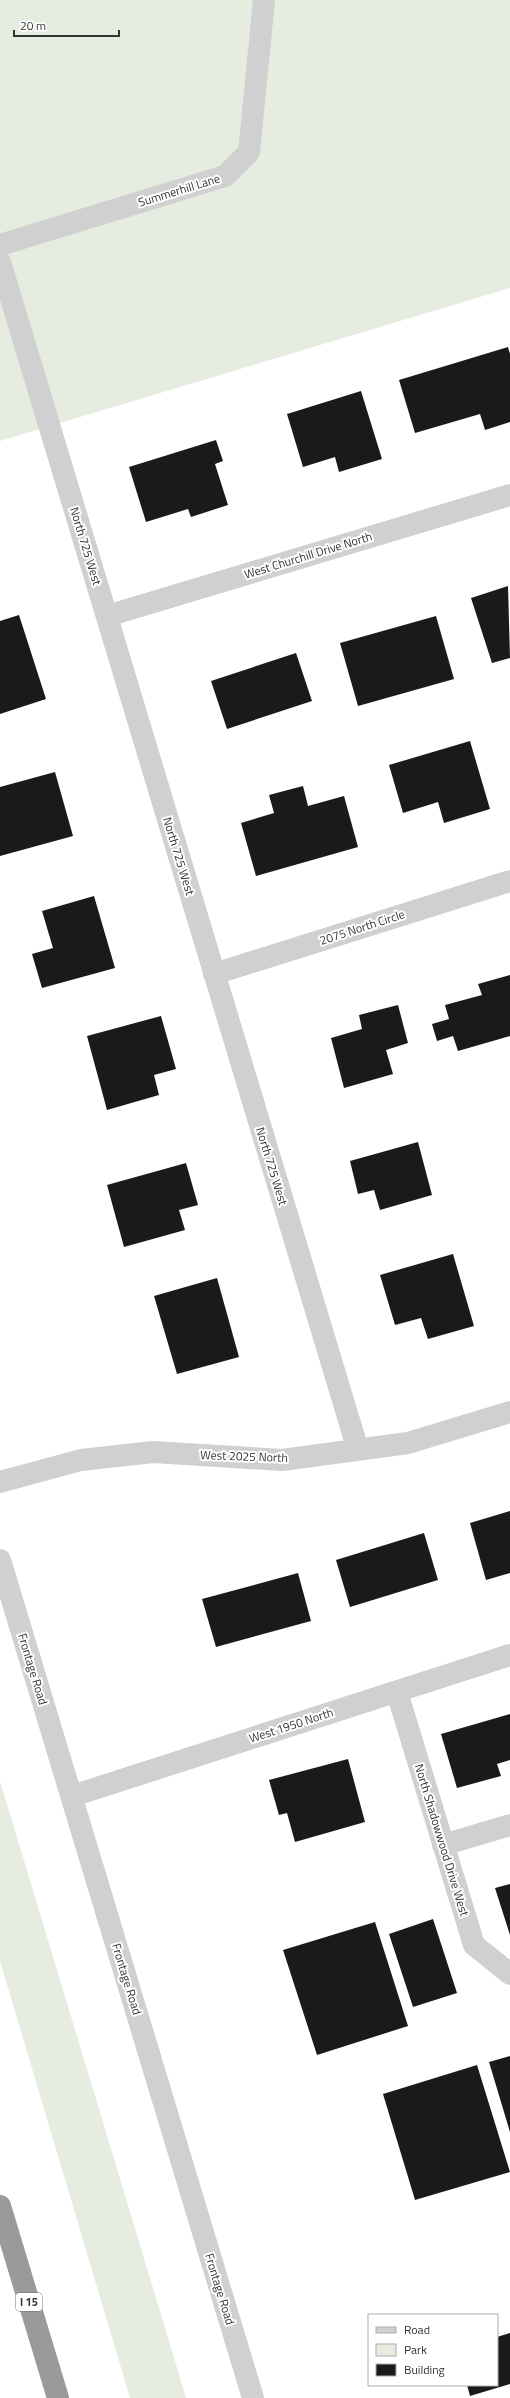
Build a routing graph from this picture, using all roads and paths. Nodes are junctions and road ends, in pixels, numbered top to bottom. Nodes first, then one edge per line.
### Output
1 (264, 0) edge
2 (0, 245) edge
3 (0, 262) edge
4 (510, 495) edge
5 (107, 616) junction
6 (510, 881) edge
7 (214, 974) junction
8 (510, 1412) edge
9 (358, 1450) junction
10 (0, 1482) edge
11 (0, 1560) edge
12 (510, 1655) edge
13 (396, 1692) junction
14 (72, 1796) junction
15 (510, 1826) edge
16 (443, 1845) junction
17 (510, 1974) edge
18 (0, 2206) edge
19 (58, 2398) edge
20 (253, 2398) edge

1 - 2 street, Summerhill Lane
3 - 5 street, North 725 West
4 - 5 street, West Churchill Drive North
5 - 7 street, North 725 West
6 - 7 street, 2075 North Circle
7 - 9 street, North 725 West
8 - 9 street, West 2025 North
9 - 10 street, West 2025 North
11 - 14 street, Frontage Road
12 - 13 street, West 1950 North
13 - 14 street, West 1950 North
13 - 16 street, North Shadowwood Drive West
14 - 20 street, Frontage Road
15 - 16 street
16 - 17 street, North Shadowwood Drive West
18 - 19 highway, I 15

